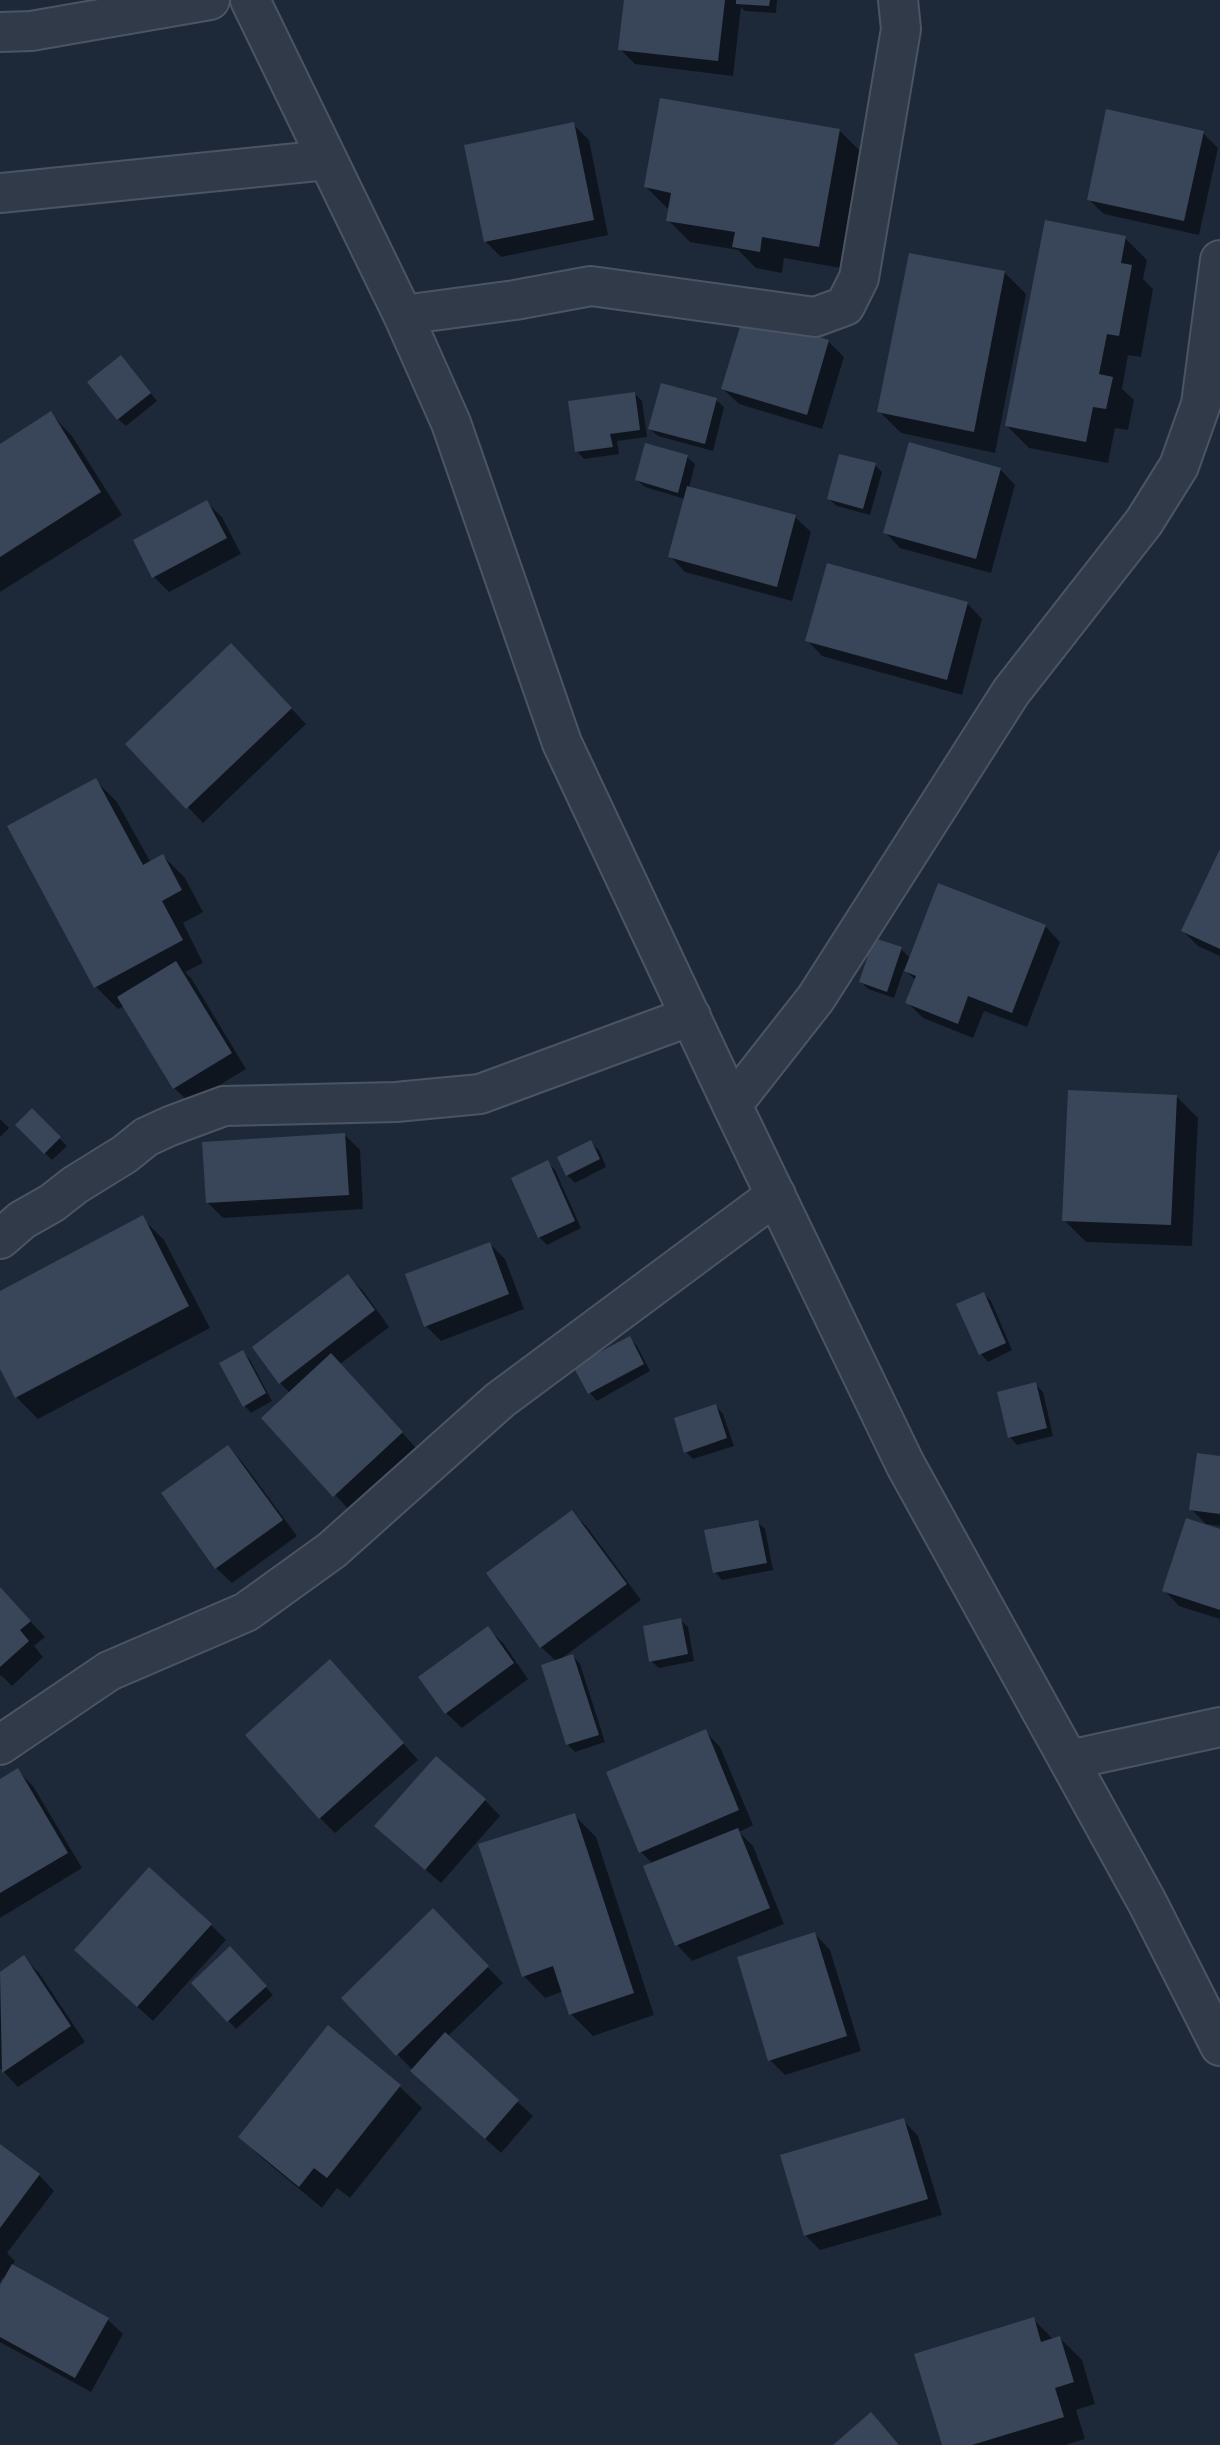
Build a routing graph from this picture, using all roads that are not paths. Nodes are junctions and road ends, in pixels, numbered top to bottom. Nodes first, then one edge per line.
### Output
1 (210, 0) edge
2 (250, 0) edge
3 (898, 0) edge
4 (0, 32) edge
5 (327, 160) junction
6 (0, 193) edge
7 (1220, 260) edge
8 (403, 315) junction
9 (691, 1016) junction
10 (732, 1105) junction
11 (776, 1195) junction
12 (0, 1239) edge
13 (1220, 1727) edge
14 (0, 1745) edge
15 (1069, 1760) junction
16 (1220, 2046) edge

1 - 4 street
2 - 5 street
3 - 8 street
5 - 6 street
5 - 8 street
7 - 10 street
8 - 9 street
9 - 10 street
9 - 12 street
10 - 11 street
11 - 14 street
11 - 15 street
13 - 15 street
15 - 16 street

